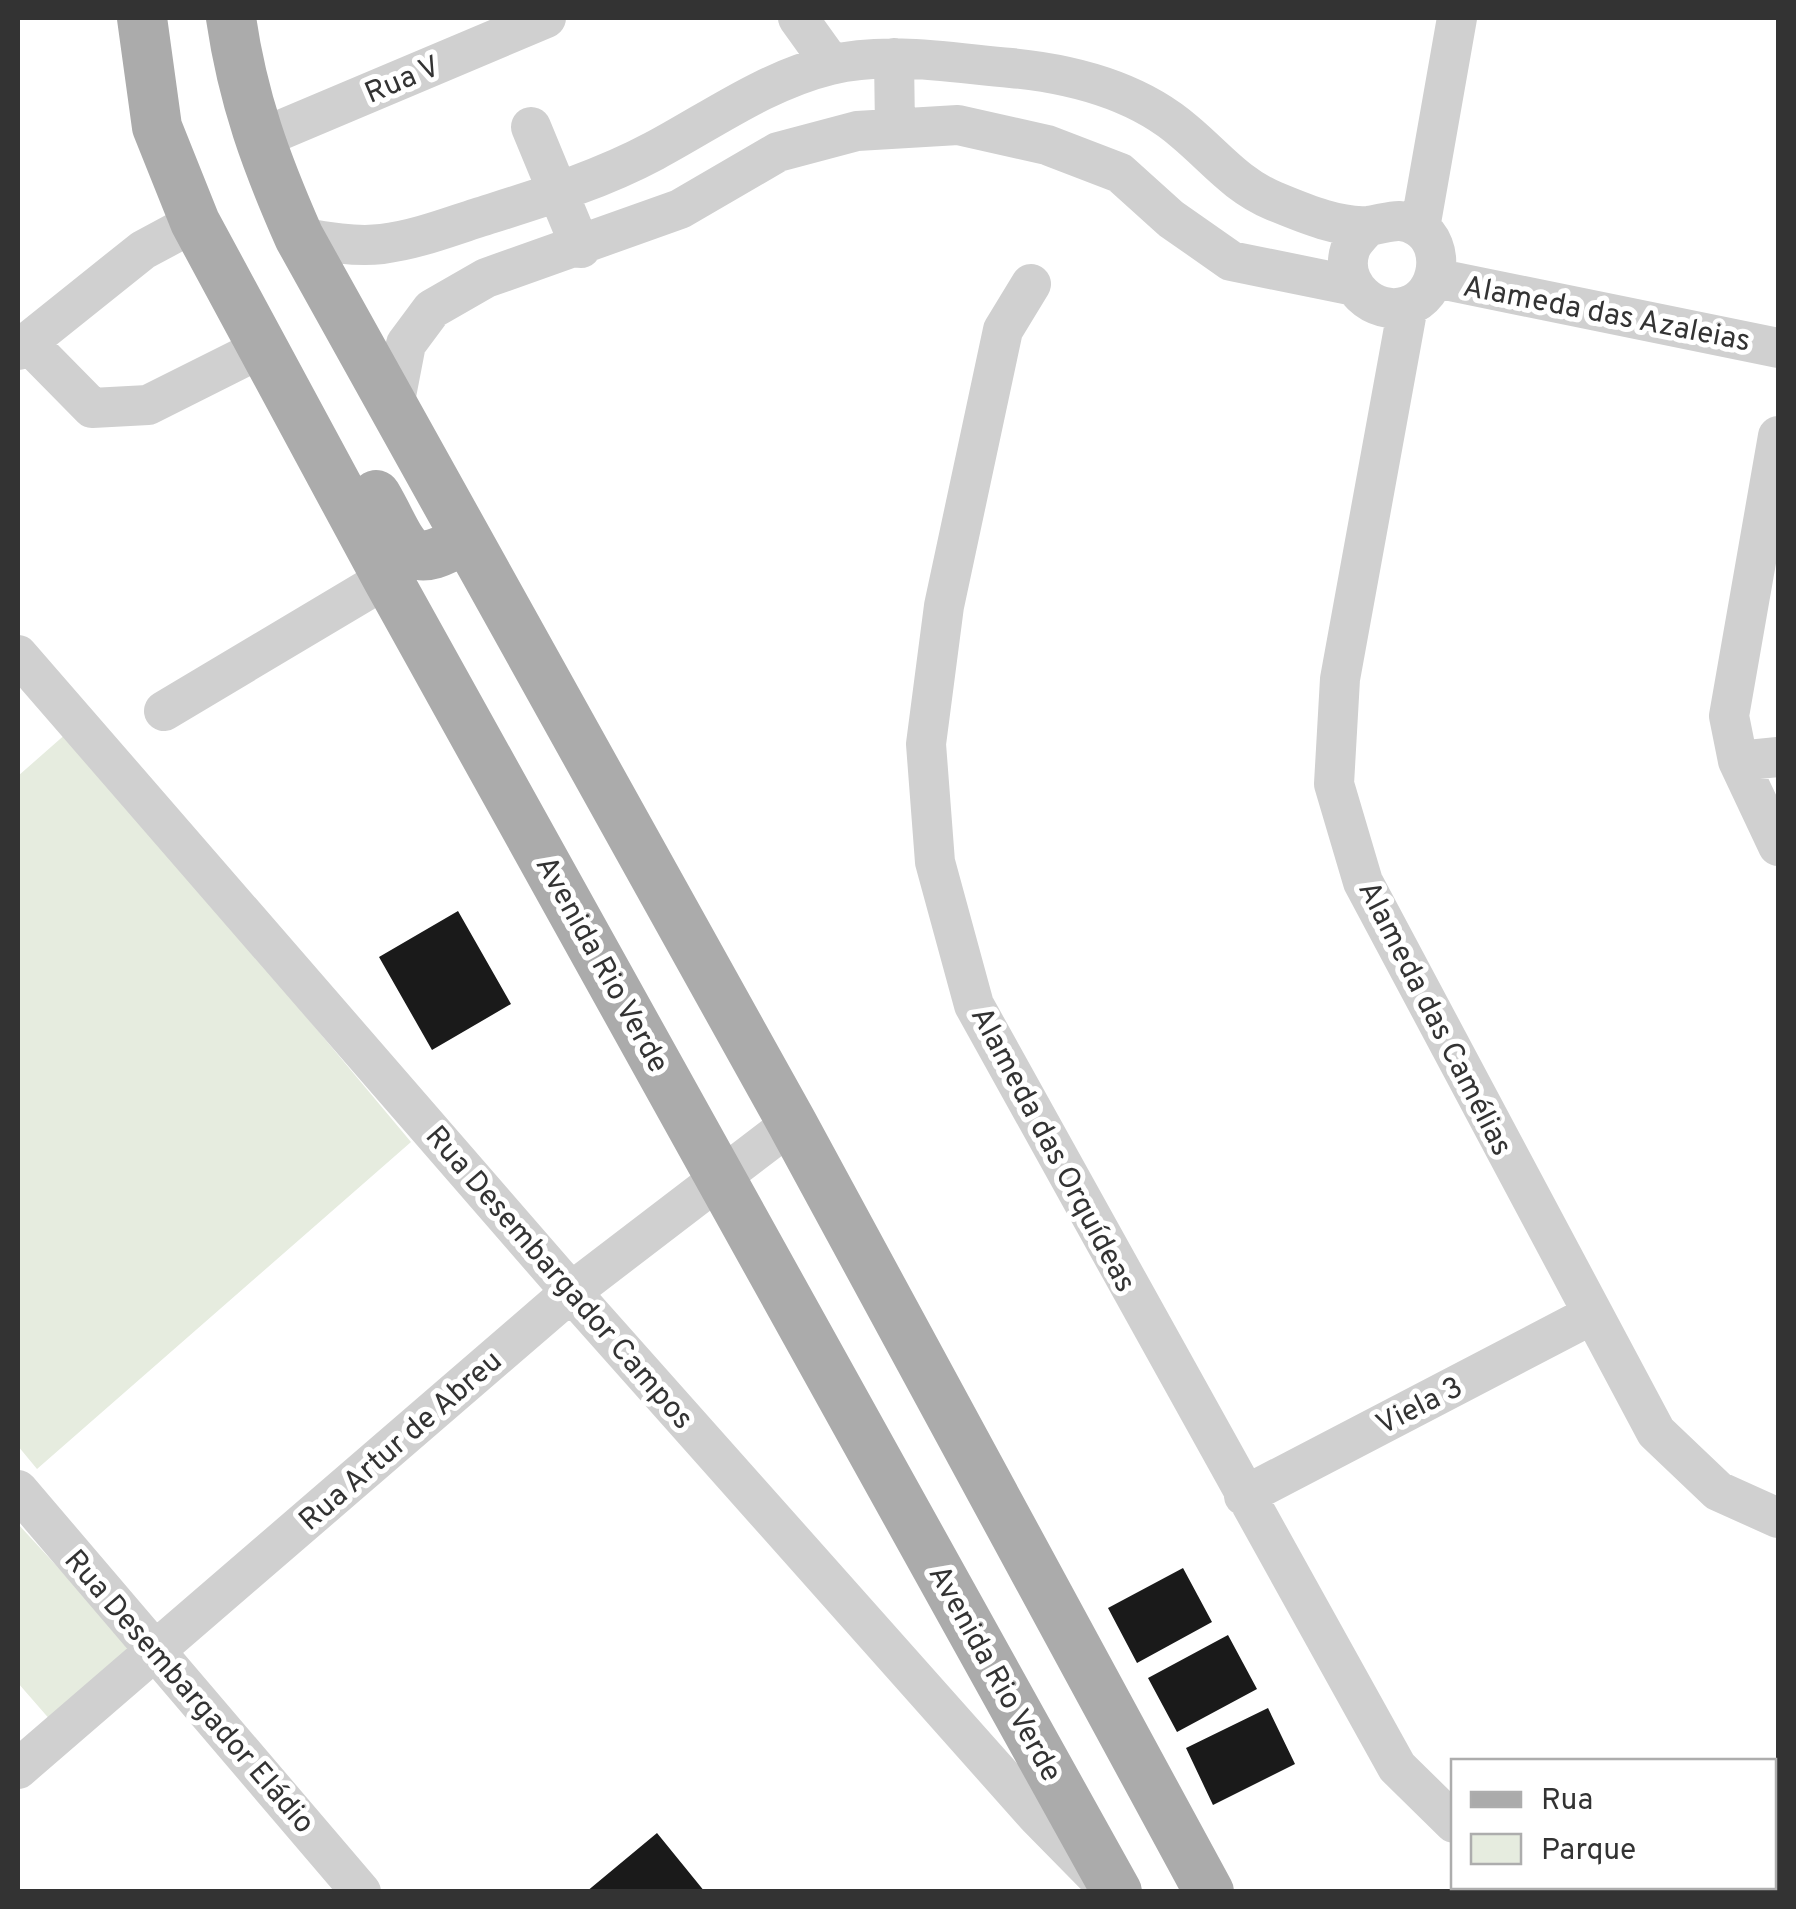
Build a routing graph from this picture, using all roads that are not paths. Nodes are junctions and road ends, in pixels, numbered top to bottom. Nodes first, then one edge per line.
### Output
1 (142, 18) edge
2 (231, 18) edge
3 (546, 18) edge
4 (798, 18) edge
5 (1458, 18) edge
6 (894, 58) junction
7 (831, 64) junction
8 (749, 96) junction
9 (532, 127) dead end
10 (895, 128) junction
11 (257, 140) junction
12 (778, 152) junction
13 (559, 192) junction
14 (195, 222) junction
15 (1368, 226) junction
16 (1420, 228) junction
17 (300, 238) junction
18 (581, 248) junction
19 (1032, 284) dead end
20 (1354, 286) junction
21 (1422, 292) junction
22 (22, 346) edge
23 (262, 348) junction
24 (1778, 348) edge
25 (289, 396) junction
26 (394, 406) junction
27 (1778, 436) edge
28 (464, 538) junction
29 (388, 578) junction
30 (18, 655) edge
31 (164, 711) dead end
32 (1778, 757) edge
33 (1738, 761) junction
34 (1778, 846) edge
35 (792, 1124) junction
36 (720, 1174) junction
37 (572, 1292) junction
38 (1594, 1314) junction
39 (18, 1490) edge
40 (1244, 1496) junction
41 (1778, 1518) edge
42 (157, 1651) junction
43 (18, 1769) edge
44 (1451, 1820) edge
45 (361, 1892) edge
46 (1114, 1892) edge
47 (1209, 1892) edge

1 - 14 main road, Avenida Rio Verde
2 - 11 main road
3 - 11 street, Rua V
4 - 7 street
5 - 16 street
6 - 7 street
6 - 10 street
6 - 15 street
7 - 8 street
8 - 12 street
8 - 13 street
9 - 13 street
10 - 12 street
10 - 20 street
11 - 17 main road
12 - 18 street
13 - 17 street
13 - 18 street
14 - 22 street
14 - 23 main road, Avenida Rio Verde
15 - 16 street
15 - 20 street
16 - 21 street
17 - 26 main road
18 - 26 street
19 - 40 street, Alameda das Orquídeas
20 - 21 street
21 - 24 street, Alameda das Azaleias
21 - 38 street, Alameda das Camélias
22 - 23 street
23 - 25 main road, Avenida Rio Verde
25 - 28 main road
25 - 29 main road, Avenida Rio Verde
26 - 28 main road
27 - 33 street
28 - 35 main road
29 - 31 street
29 - 36 main road, Avenida Rio Verde
30 - 37 street, Rua Desembargador Campos
32 - 33 street
33 - 34 street
35 - 36 street, Rua Artur de Abreu
35 - 47 main road
36 - 37 street, Rua Artur de Abreu
36 - 46 main road, Avenida Rio Verde
37 - 42 street, Rua Artur de Abreu
37 - 46 street, Rua Desembargador Campos
38 - 40 street, Viela 3
38 - 41 street, Alameda das Camélias
39 - 42 street, Rua Desembargador Eládio
40 - 44 street, Alameda das Orquídeas
42 - 43 street, Rua Artur de Abreu
42 - 45 street, Rua Desembargador Eládio

